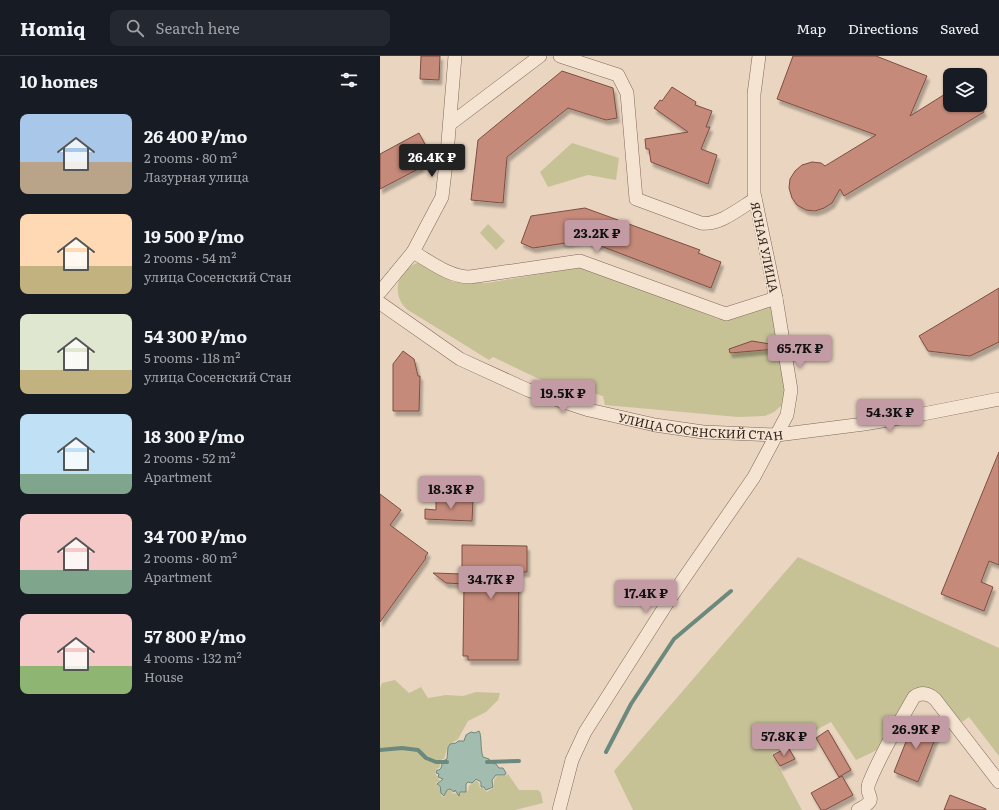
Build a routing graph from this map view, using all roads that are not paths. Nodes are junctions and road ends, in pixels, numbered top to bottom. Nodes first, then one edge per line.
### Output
1 (455, 56) edge
2 (540, 56) edge
3 (560, 56) edge
4 (759, 56) edge
5 (450, 124) junction
6 (755, 199) junction
7 (413, 252) junction
8 (380, 292) edge
9 (776, 298) junction
10 (380, 303) edge
11 (999, 399) edge
12 (777, 435) junction
13 (999, 782) edge
14 (559, 810) edge
15 (858, 810) edge

1 - 5 street
2 - 5 street
3 - 6 street
4 - 6 street, ЯСНАЯ УЛИЦА
5 - 7 street
6 - 9 street, ЯСНАЯ УЛИЦА
7 - 8 street
7 - 9 street
9 - 12 street, ЯСНАЯ УЛИЦА
10 - 12 street, УЛИЦА СОСЕНСКИЙ СТАН
11 - 12 street, УЛИЦА СОСЕНСКИЙ СТАН
12 - 14 street, ЯСНАЯ УЛИЦА
13 - 15 street

